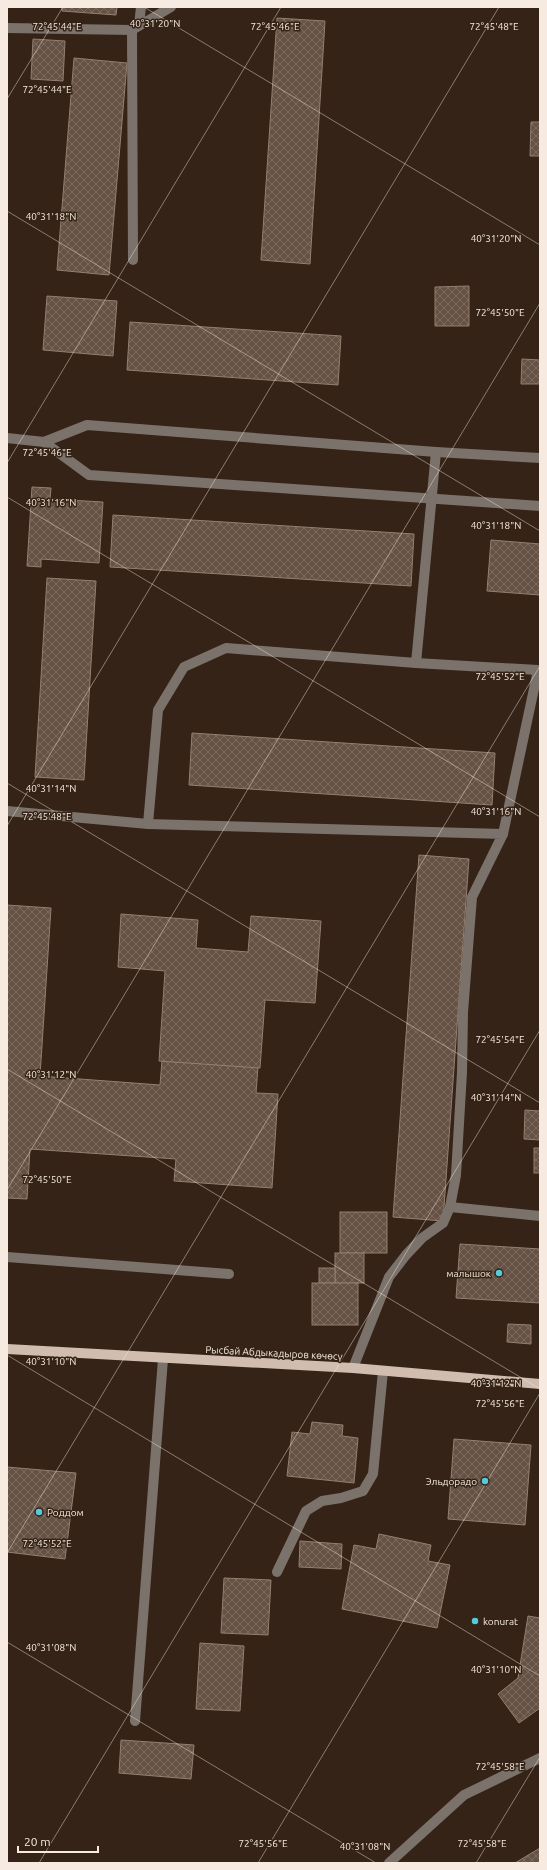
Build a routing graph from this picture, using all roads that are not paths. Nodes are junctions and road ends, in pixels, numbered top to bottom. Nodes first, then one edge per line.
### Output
1 (141, 7) edge
2 (171, 7) edge
3 (7, 28) edge
4 (136, 28) junction
5 (134, 260) dead end
6 (7, 438) edge
7 (44, 442) junction
8 (436, 452) junction
9 (540, 458) edge
10 (431, 499) junction
11 (540, 506) edge
12 (416, 663) junction
13 (539, 670) edge
14 (7, 811) edge
15 (148, 824) junction
16 (503, 834) junction
17 (450, 1207) junction
18 (540, 1216) edge
19 (7, 1257) edge
20 (229, 1274) dead end
21 (7, 1349) edge
22 (162, 1359) junction
23 (352, 1368) junction
24 (383, 1371) junction
25 (540, 1384) edge
26 (277, 1572) dead end
27 (135, 1721) dead end
28 (540, 1758) edge
29 (389, 1863) edge

1 - 4 street
2 - 4 street
3 - 4 street
4 - 5 street
6 - 7 street
7 - 8 street
7 - 10 street
8 - 9 street
8 - 10 street
10 - 11 street
10 - 12 street
12 - 13 street
12 - 15 street
13 - 16 street
14 - 15 street
15 - 16 street
16 - 17 street
17 - 18 street
17 - 23 street
19 - 20 street
21 - 22 main road, Рысбай Абдыкадыров көчөсү
22 - 23 main road, Рысбай Абдыкадыров көчөсү
22 - 27 street
23 - 24 main road, Рысбай Абдыкадыров көчөсү
24 - 25 main road, Рысбай Абдыкадыров көчөсү
24 - 26 street
28 - 29 street

